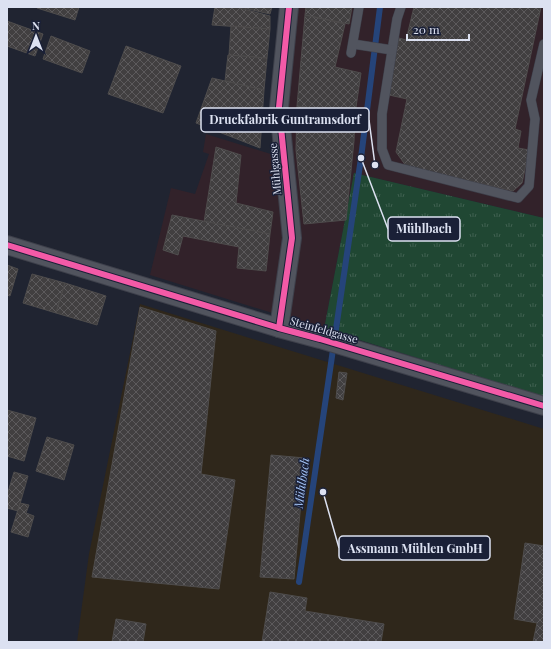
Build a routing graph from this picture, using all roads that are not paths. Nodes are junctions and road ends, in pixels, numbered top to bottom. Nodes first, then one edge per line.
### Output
1 (289, 7) edge
2 (359, 7) edge
3 (401, 7) edge
4 (544, 45) edge
5 (388, 49) junction
6 (7, 245) edge
7 (279, 328) junction
8 (544, 406) edge

1 - 7 street, Mühlgasse
2 - 5 lane
3 - 5 lane
4 - 5 lane
6 - 7 street, Steinfeldgasse
7 - 8 street, Steinfeldgasse

